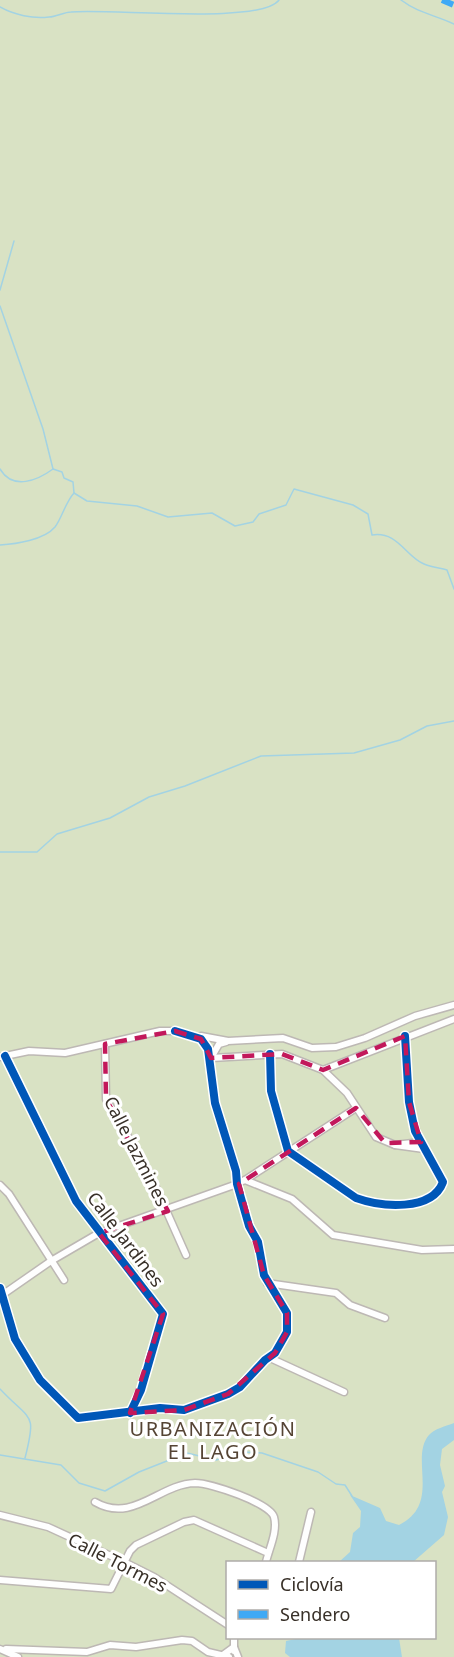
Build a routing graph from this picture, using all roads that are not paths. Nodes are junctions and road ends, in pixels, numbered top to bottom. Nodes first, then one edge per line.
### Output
1 (453, 1005) edge
2 (454, 1019) edge
3 (405, 1036) junction
4 (228, 1041) junction
5 (105, 1044) junction
6 (211, 1046) junction
7 (270, 1054) junction
8 (3, 1056) edge
9 (211, 1058) junction
10 (323, 1070) junction
11 (356, 1108) junction
12 (421, 1142) junction
13 (395, 1145) junction
14 (424, 1149) junction
15 (288, 1151) junction
16 (240, 1183) junction
17 (0, 1185) edge
18 (168, 1211) junction
19 (99, 1233) junction
20 (454, 1249) edge
21 (186, 1255) dead end
22 (51, 1261) junction
23 (64, 1280) dead end
24 (267, 1282) junction
25 (1, 1292) edge
26 (385, 1318) dead end
27 (270, 1358) junction
28 (344, 1392) dead end
29 (130, 1413) junction
30 (95, 1502) dead end
31 (311, 1512) dead end
32 (1, 1516) edge
33 (268, 1553) junction
34 (266, 1561) edge
35 (299, 1561) edge
36 (124, 1562) junction
37 (0, 1580) edge
38 (226, 1624) edge
39 (234, 1639) edge
40 (234, 1647) junction
41 (3, 1649) edge
42 (228, 1656) edge
43 (18, 1657) edge
44 (238, 1657) edge

1 - 4 street
2 - 3 street
3 - 10 street
3 - 12 street
4 - 6 street
4 - 6 street
5 - 6 street
5 - 8 street
5 - 18 street, Calle Jazmines
6 - 9 street
7 - 9 street
7 - 10 street
7 - 15 street
8 - 19 street, Calle Jardines
9 - 16 street
10 - 11 street
11 - 13 street
11 - 15 street
12 - 13 street
12 - 14 street
13 - 14 street
14 - 15 street
15 - 16 street
16 - 18 street
16 - 20 street
16 - 24 street
17 - 22 street
18 - 19 street
18 - 21 street, Calle Jazmines
19 - 22 street
19 - 29 street, Calle Jardines
22 - 23 street
22 - 25 street
24 - 26 street
24 - 27 street
25 - 29 street
27 - 28 street
27 - 29 street
30 - 33 street
31 - 35 street
32 - 36 street, Calle Tormes
33 - 34 street
33 - 36 street
36 - 37 street
36 - 38 street, Calle Tormes
39 - 40 street
40 - 42 street
40 - 44 street
41 - 42 street
41 - 43 street

